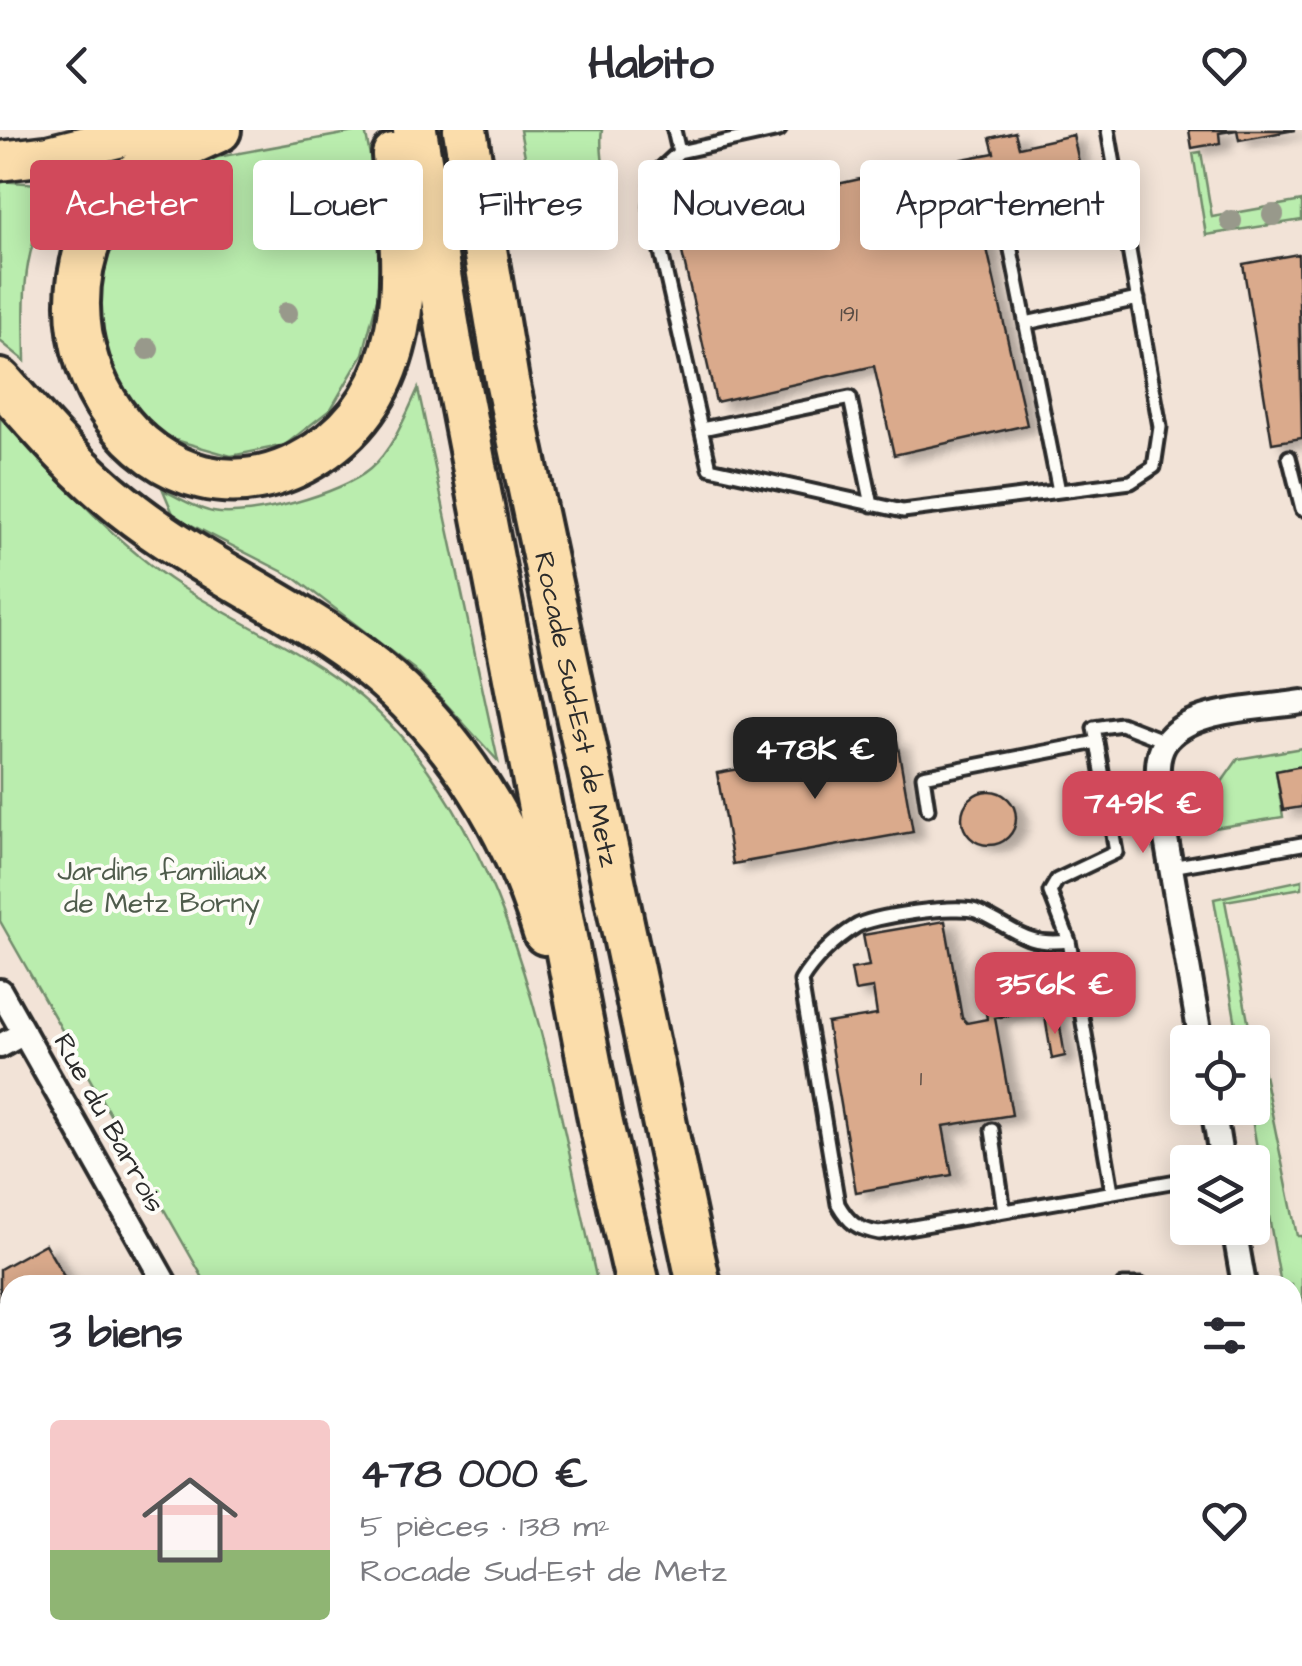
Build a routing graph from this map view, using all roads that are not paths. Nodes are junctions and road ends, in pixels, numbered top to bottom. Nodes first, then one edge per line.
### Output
1 (150, 130) edge
2 (218, 130) edge
3 (393, 130) edge
4 (415, 130) edge
5 (465, 130) edge
6 (486, 130) edge
7 (674, 130) edge
8 (779, 130) edge
9 (1108, 130) edge
10 (679, 152) junction
11 (0, 160) edge
12 (1113, 160) edge
13 (1011, 250) edge
14 (1129, 250) edge
15 (1138, 299) junction
16 (1026, 324) junction
17 (0, 381) edge
18 (507, 381) junction
19 (702, 429) junction
20 (1289, 457) dead end
21 (1059, 491) junction
22 (872, 505) junction
23 (1302, 509) edge
24 (1302, 702) edge
25 (1165, 741) junction
26 (1097, 742) junction
27 (928, 809) dead end
28 (1302, 844) edge
29 (1171, 867) junction
30 (1069, 940) junction
31 (0, 992) edge
32 (1199, 1025) edge
33 (24, 1032) junction
34 (0, 1046) edge
35 (601, 1124) junction
36 (992, 1130) dead end
37 (1170, 1182) edge
38 (1112, 1192) junction
39 (1004, 1210) junction
40 (1237, 1245) edge
41 (160, 1275) edge
42 (636, 1275) edge
43 (698, 1275) edge
44 (1242, 1275) edge

1 - 11 main road
2 - 3 highway
4 - 35 highway, Rocade Sud-Est de Metz
5 - 18 highway, Rocade Sud-Est de Metz
6 - 18 highway
7 - 10 lane
8 - 10 lane
9 - 12 lane
10 - 19 lane
13 - 16 lane
14 - 15 lane
15 - 16 lane
15 - 21 lane
16 - 21 lane
17 - 35 highway
18 - 43 highway, Rocade Sud-Est de Metz
19 - 22 lane
19 - 22 lane
20 - 23 lane
21 - 22 lane
24 - 25 street
25 - 26 lane
25 - 29 street
26 - 27 lane
26 - 30 lane
28 - 29 lane
29 - 32 street
30 - 38 lane
30 - 39 lane
31 - 33 street, Rue du Barrois
33 - 34 street
33 - 41 street, Rue du Barrois
35 - 42 highway, Rocade Sud-Est de Metz
36 - 39 lane
37 - 38 lane
38 - 39 lane
40 - 44 street

